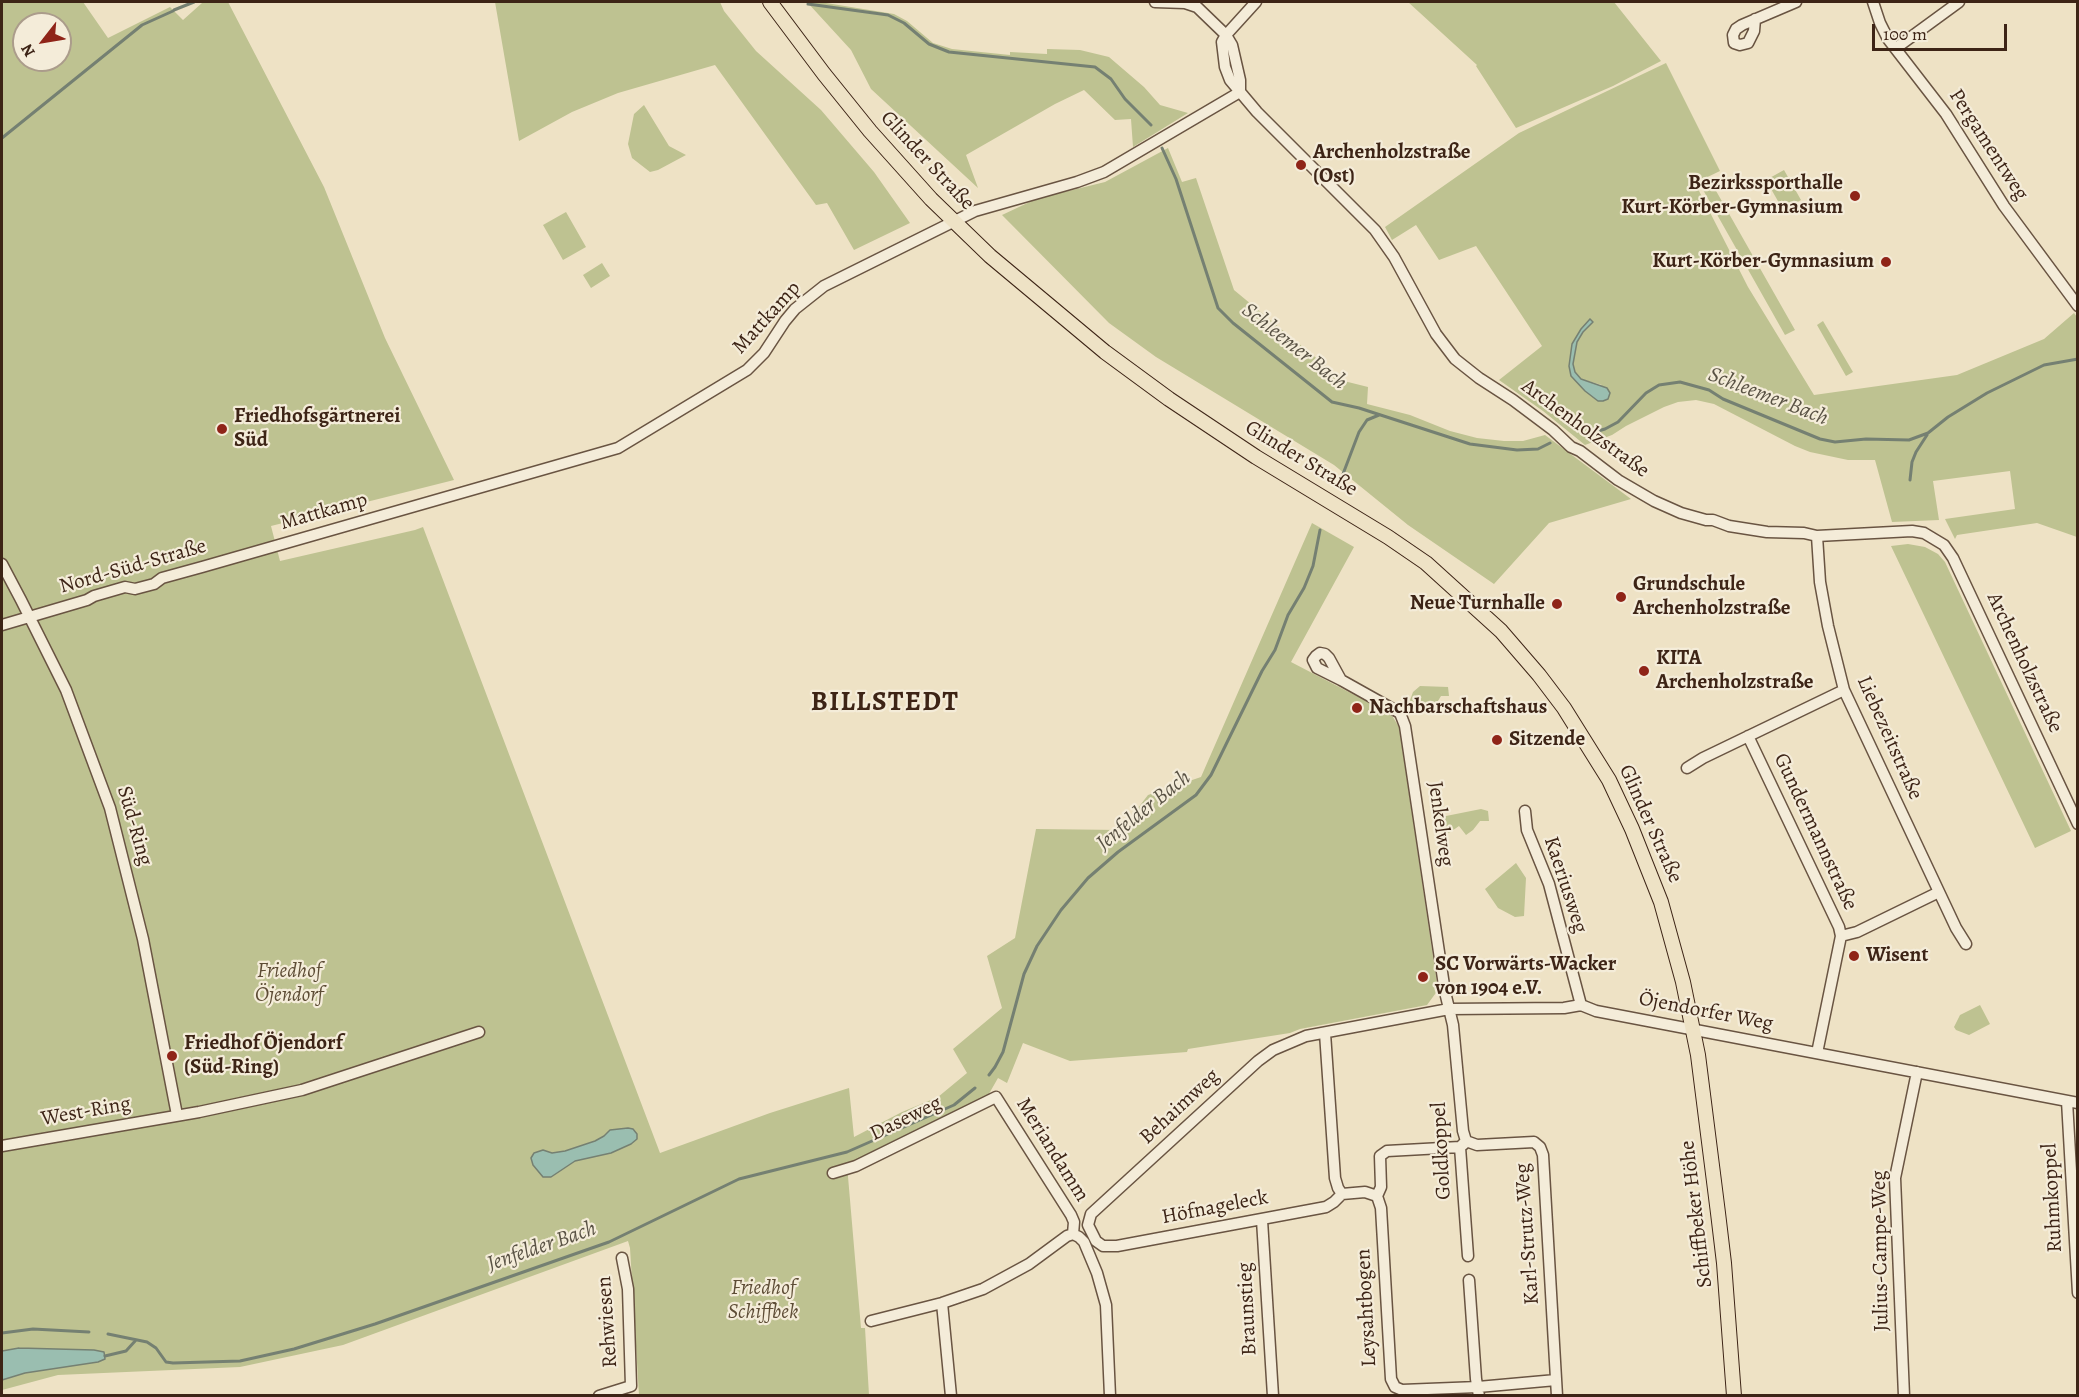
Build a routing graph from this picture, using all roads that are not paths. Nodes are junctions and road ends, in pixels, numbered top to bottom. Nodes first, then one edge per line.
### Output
1 (770, 2) edge
2 (1155, 2) edge
3 (1256, 2) edge
4 (1796, 2) edge
5 (1873, 2) edge
6 (1959, 2) edge
7 (1755, 19) dead end
8 (1226, 35) junction
9 (1896, 48) junction
10 (1240, 92) junction
11 (954, 221) junction
12 (2078, 306) edge
13 (1817, 536) junction
14 (276, 546) joint
15 (2, 564) edge
16 (30, 616) junction
17 (2, 625) edge
18 (1341, 680) dead end
19 (1844, 690) junction
20 (1748, 736) junction
21 (1687, 768) dead end
22 (1525, 811) dead end
23 (2076, 818) edge
24 (1939, 892) junction
25 (1841, 936) junction
26 (1966, 944) dead end
27 (1581, 1005) junction
28 (1449, 1009) junction
29 (1694, 1029) junction
30 (479, 1032) dead end
31 (1325, 1033) junction
32 (1817, 1053) junction
33 (1917, 1072) junction
34 (996, 1097) joint
35 (2072, 1102) edge
36 (177, 1115) junction
37 (1466, 1142) junction
38 (2, 1146) edge
39 (833, 1173) dead end
40 (1342, 1194) junction
41 (1377, 1196) junction
42 (1262, 1220) junction
43 (1073, 1234) junction
44 (1093, 1237) joint
45 (1468, 1256) dead end
46 (622, 1258) dead end
47 (1469, 1280) dead end
48 (2078, 1293) edge
49 (942, 1303) junction
50 (871, 1321) dead end
51 (1556, 1380) junction
52 (1478, 1391) edge
53 (598, 1395) edge
54 (951, 1395) edge
55 (1110, 1395) edge
56 (1273, 1395) edge
57 (1557, 1395) edge
58 (1734, 1395) edge
59 (1904, 1395) edge

1 - 11 main road, Glinder Straße
2 - 8 street
3 - 8 street
4 - 7 street
5 - 9 street, Pergamentweg
6 - 9 street
8 - 10 street, Archenholzstraße
9 - 12 street, Pergamentweg
10 - 11 street, Mattkamp
10 - 13 street, Archenholzstraße
11 - 14 street, Mattkamp
11 - 29 main road, Glinder Straße
13 - 19 street, Liebezeitstraße
13 - 23 street, Archenholzstraße
14 - 16 street, Nord-Süd-Straße
15 - 16 street, Süd-Ring
16 - 17 street, Nord-Süd-Straße
16 - 36 street, Süd-Ring
18 - 28 street, Jenkelweg
19 - 20 street
19 - 24 street, Liebezeitstraße
20 - 21 street
20 - 25 street, Gundermannstraße
22 - 27 street, Kaeriusweg
24 - 25 street
24 - 26 street, Liebezeitstraße
25 - 32 street, Gundermannstraße
27 - 28 street, Öjendorfer Weg
27 - 29 street, Öjendorfer Weg
28 - 31 street, Öjendorfer Weg
28 - 37 street, Goldkoppel
29 - 32 street, Öjendorfer Weg
29 - 58 main road, Schiffbeker Höhe
30 - 36 street, West-Ring
31 - 40 street
31 - 44 street, Behaimweg
32 - 33 street, Öjendorfer Weg
33 - 35 street, Öjendorfer Weg
33 - 59 street, Julius-Campe-Weg
34 - 39 street, Daseweg
34 - 43 street, Meriandamm
35 - 48 street, Ruhmkoppel
36 - 38 street, West-Ring
37 - 41 street, Leysahtbogen
37 - 45 street, Goldkoppel
37 - 51 street, Karl-Strutz-Weg
40 - 41 street
40 - 42 street, Höfnageleck
41 - 52 street, Leysahtbogen
42 - 44 street, Höfnageleck
42 - 56 street, Braunstieg
43 - 49 street
43 - 55 street, Meriandamm
46 - 53 street, Rehwiesen
47 - 52 street
49 - 50 street
49 - 54 street
51 - 52 street, Leysahtbogen
51 - 57 street, Karl-Strutz-Weg

